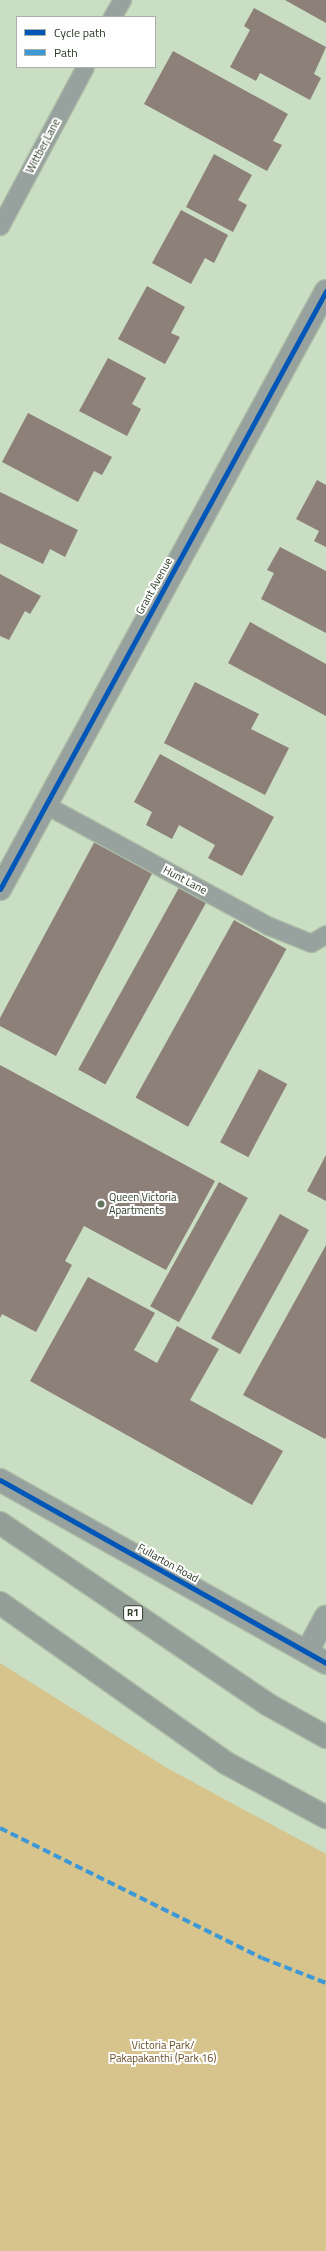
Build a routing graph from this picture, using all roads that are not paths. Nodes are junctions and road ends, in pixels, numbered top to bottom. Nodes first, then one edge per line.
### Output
1 (122, 0) edge
2 (113, 16) edge
3 (84, 68) edge
4 (0, 226) edge
5 (326, 291) edge
6 (46, 805) junction
7 (0, 890) edge
8 (326, 934) edge
9 (0, 1480) edge
10 (0, 1523) edge
11 (0, 1603) edge
12 (326, 1617) edge
13 (307, 1652) junction
14 (326, 1663) edge
15 (326, 1737) edge
16 (326, 1817) edge

1 - 2 lane
3 - 4 lane, Wittber Lane
5 - 6 street, Grant Avenue
6 - 7 street, Grant Avenue
6 - 8 lane, Hunt Lane
9 - 13 street, Fullarton Road
10 - 15 highway, R1
11 - 16 highway
12 - 13 street
13 - 14 street, Fullarton Road

